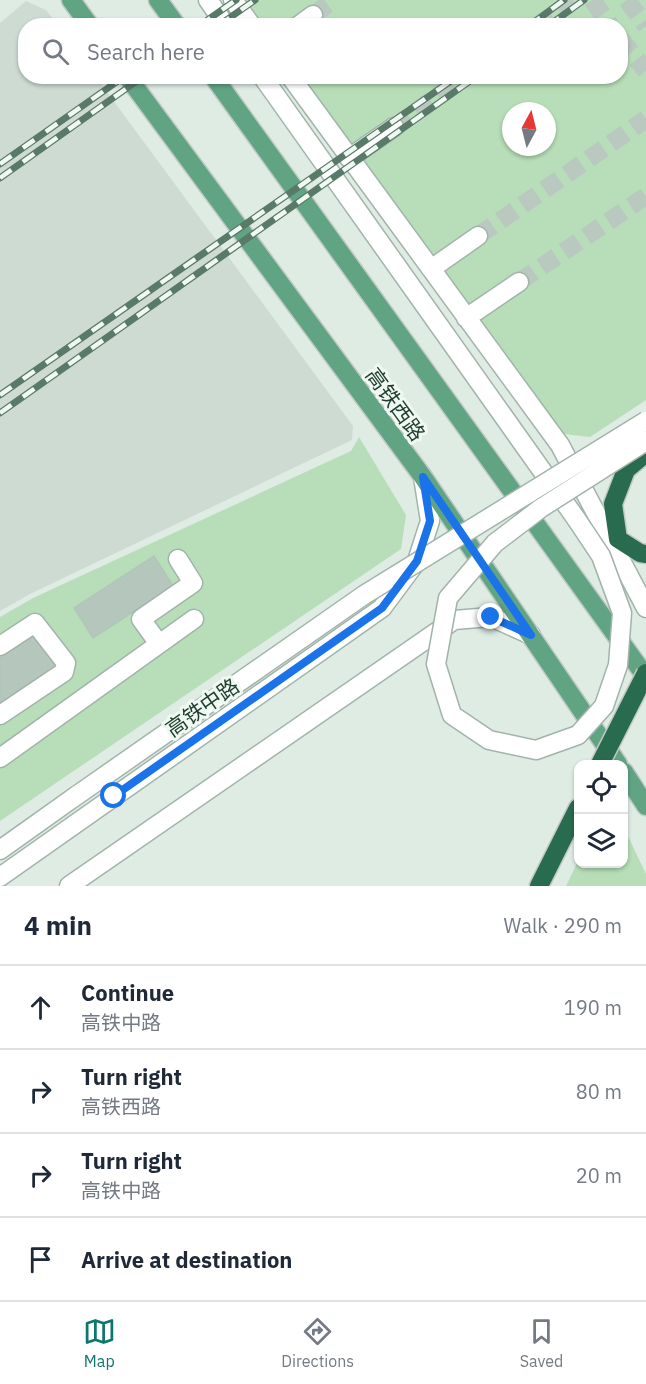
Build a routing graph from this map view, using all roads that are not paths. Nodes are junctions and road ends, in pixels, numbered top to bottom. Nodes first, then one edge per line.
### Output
1 (71, 0) edge
2 (158, 0) edge
3 (208, 0) edge
4 (233, 0) edge
5 (84, 18) edge
6 (171, 18) edge
7 (220, 18) edge
8 (246, 18) edge
9 (134, 84) edge
10 (219, 84) edge
11 (268, 84) edge
12 (296, 84) edge
13 (394, 127) tunnel mouth
14 (350, 158) junction
15 (478, 236) tunnel mouth
16 (431, 269) junction
17 (519, 282) tunnel mouth
18 (466, 318) junction
19 (646, 421) edge
20 (646, 441) edge
21 (646, 453) edge
22 (423, 477) junction
23 (560, 496) edge
24 (560, 496) edge
25 (560, 496) edge
26 (560, 496) edge
27 (646, 554) edge
28 (178, 559) dead end
29 (646, 608) edge
30 (194, 618) dead end
31 (531, 635) junction
32 (159, 644) junction
33 (0, 646) edge
34 (646, 675) edge
35 (45, 687) junction
36 (63, 713) junction
37 (0, 716) edge
38 (0, 758) edge
39 (603, 760) edge
40 (615, 760) edge
41 (628, 778) edge
42 (646, 806) edge
43 (576, 814) edge
44 (0, 850) edge
45 (0, 877) edge
46 (69, 886) edge
47 (539, 886) edge

1 - 5 main road
2 - 6 main road
3 - 7 street
4 - 8 street
9 - 22 main road, 高铁西路
10 - 34 main road, 高铁西路
11 - 23 street, bridge
12 - 14 street
13 - 14 street
14 - 16 street
15 - 16 street
16 - 18 street
17 - 18 street
18 - 29 street
19 - 44 street, 高铁中路, bridge
20 - 26 street, bridge
21 - 27 highway
22 - 31 main road, 高铁西路
22 - 45 street, 高铁中路
24 - 25 street, bridge
28 - 32 street
30 - 32 street
31 - 40 main road, 高铁西路
31 - 46 street
32 - 36 street
33 - 35 street
34 - 39 highway, bridge
35 - 36 street
35 - 37 street
36 - 38 street
41 - 42 main road
43 - 47 highway

